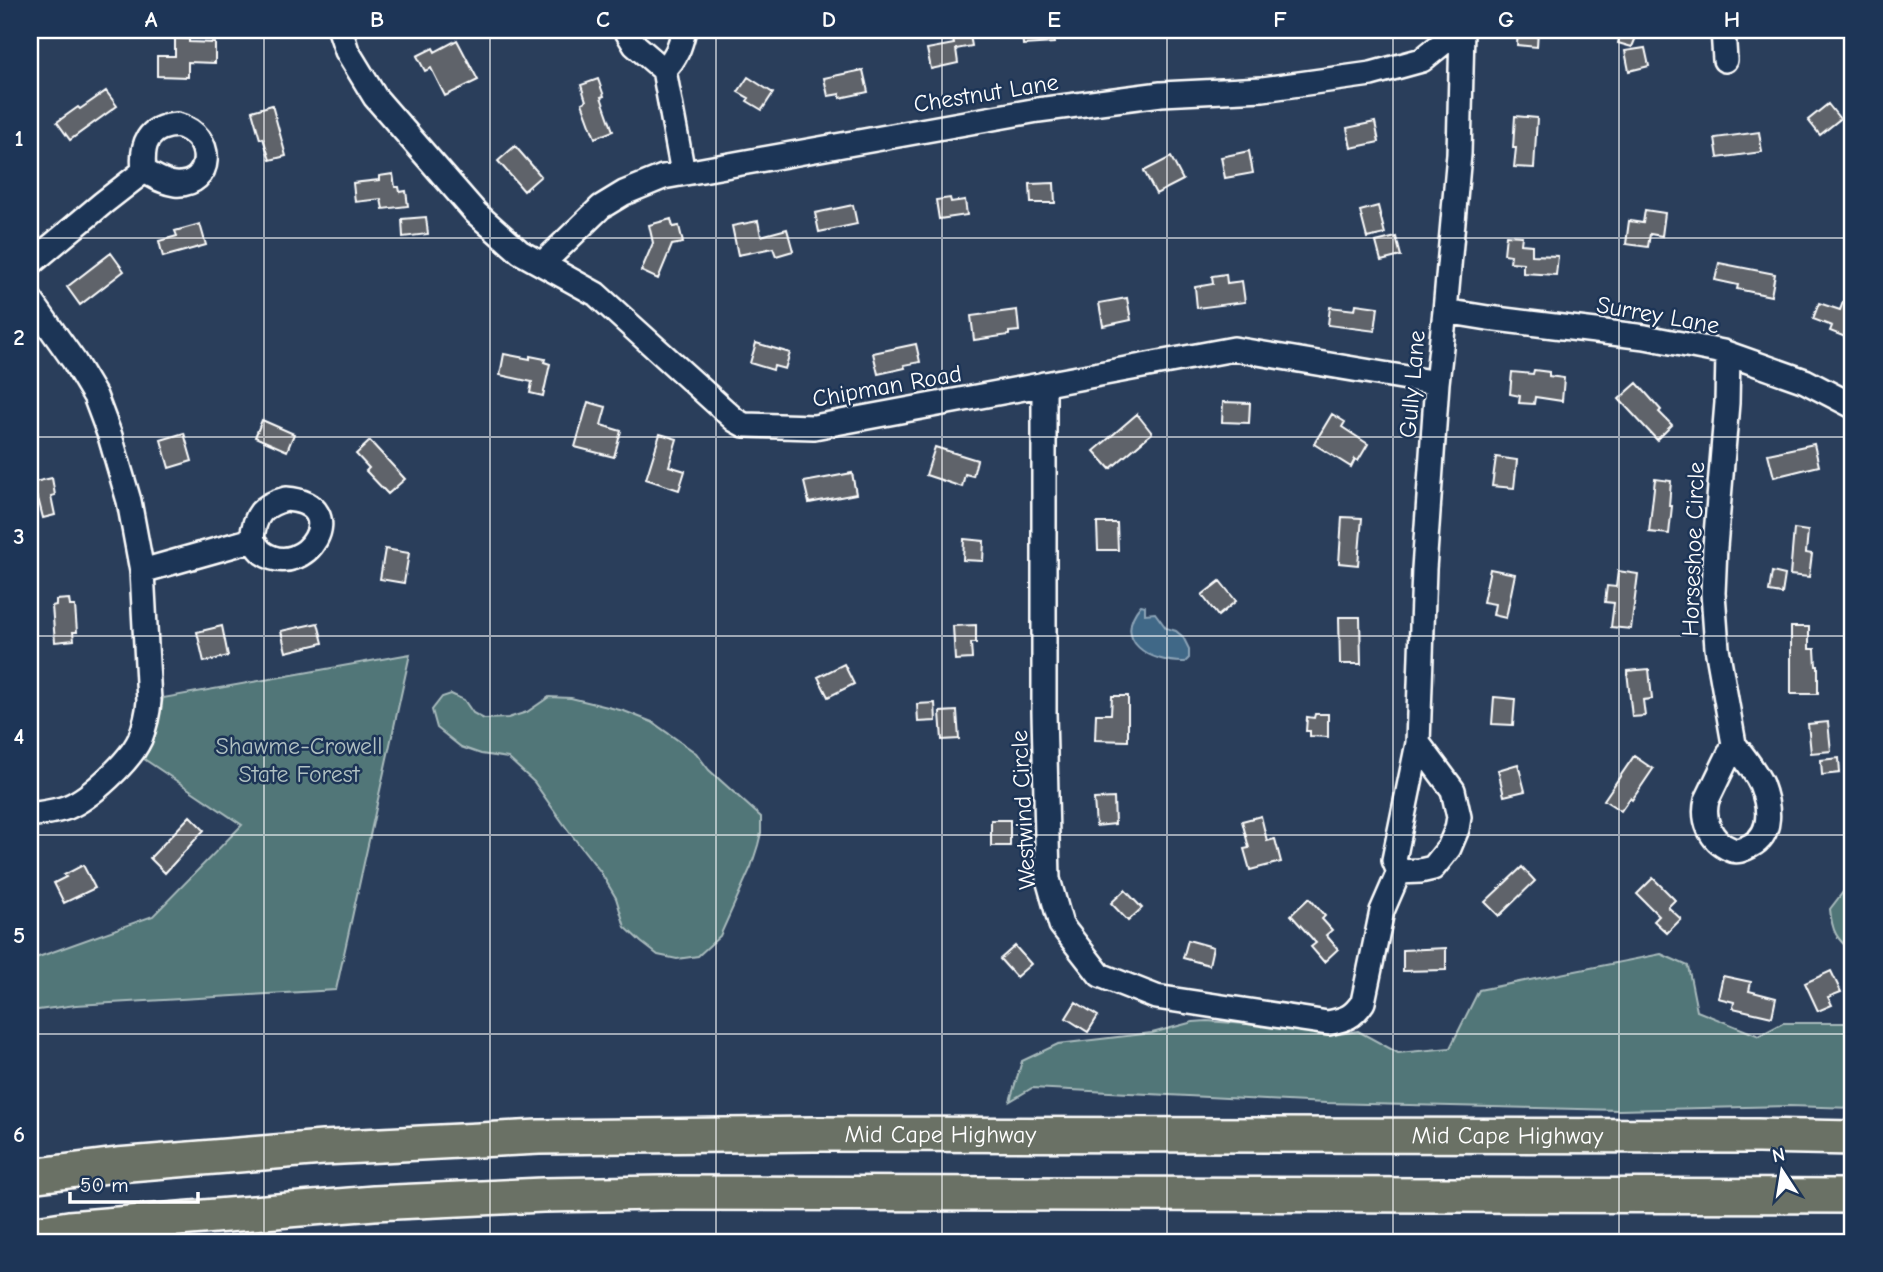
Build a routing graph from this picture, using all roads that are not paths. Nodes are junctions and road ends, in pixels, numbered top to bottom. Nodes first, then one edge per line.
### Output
1 (340, 30) edge
2 (626, 30) edge
3 (684, 30) edge
4 (1461, 30) edge
5 (1723, 30) edge
6 (1725, 60) dead end
7 (664, 70) junction
8 (144, 171) dead end
9 (683, 173) junction
10 (30, 264) edge
11 (542, 264) junction
12 (30, 299) edge
13 (1445, 311) junction
14 (1728, 354) junction
15 (1437, 383) junction
16 (1044, 384) junction
17 (1853, 406) edge
18 (252, 540) dead end
19 (142, 571) junction
20 (1418, 743) junction
21 (1734, 744) dead end
22 (30, 815) edge
23 (1399, 872) junction
24 (1853, 1138) edge
25 (30, 1176) edge
26 (1853, 1196) edge
27 (30, 1234) edge

1 - 11 street, Chipman Road
2 - 7 street
3 - 7 street
4 - 9 street, Chestnut Lane
4 - 13 street, Gully Lane
5 - 6 street
7 - 9 street
8 - 10 street
9 - 11 street, Chestnut Lane
11 - 16 street, Chipman Road
12 - 19 street
13 - 14 street, Surrey Lane
13 - 15 street, Gully Lane
14 - 17 street, Surrey Lane
14 - 21 street, Horseshoe Circle
15 - 16 street, Chipman Road
15 - 20 street, Gully Lane
16 - 23 street, Westwind Circle
18 - 19 street
19 - 22 street
20 - 23 street, Gully Lane
20 - 23 street
24 - 25 highway, Mid Cape Highway
26 - 27 highway

